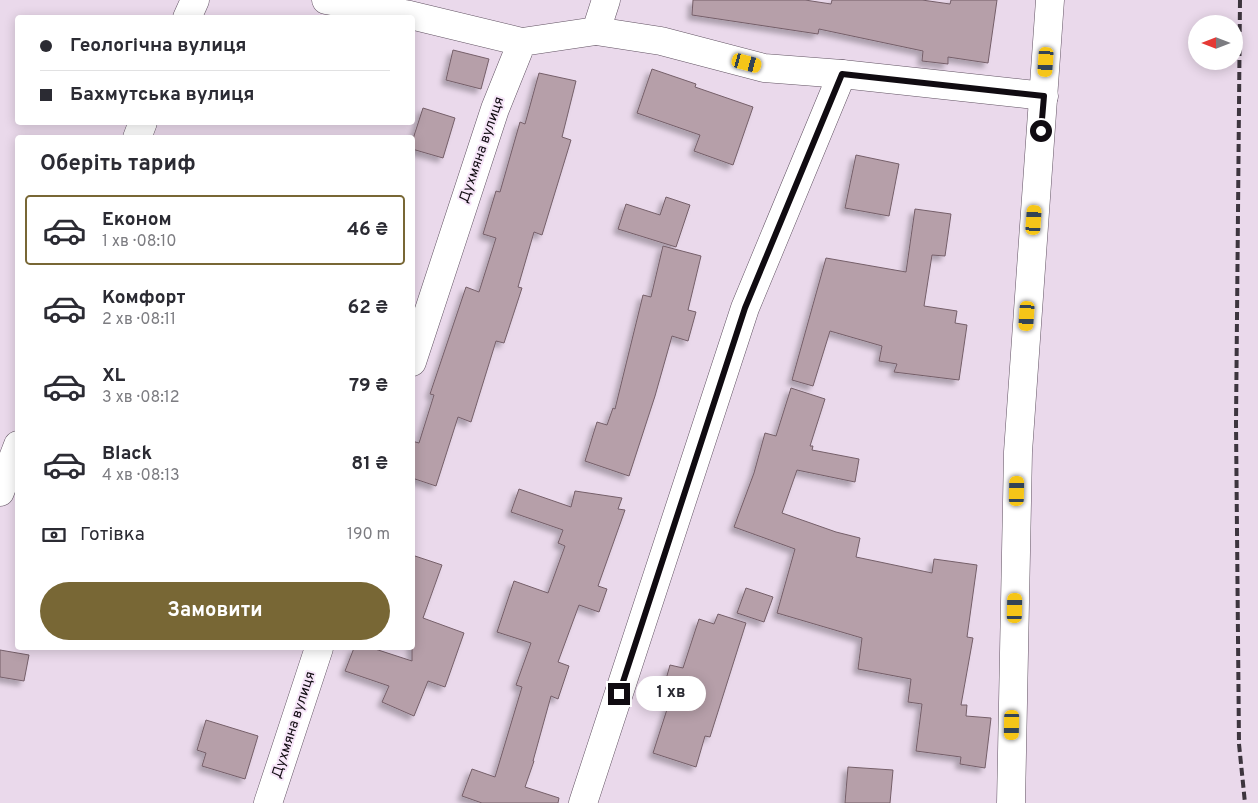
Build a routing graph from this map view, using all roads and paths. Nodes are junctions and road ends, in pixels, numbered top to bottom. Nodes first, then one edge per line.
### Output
1 (195, 0) edge
2 (326, 0) edge
3 (606, 0) edge
4 (1050, 0) edge
5 (188, 15) edge
6 (414, 15) edge
7 (415, 15) edge
8 (596, 31) junction
9 (522, 42) junction
10 (842, 74) junction
11 (1044, 96) junction
12 (415, 353) edge
13 (15, 453) edge
14 (0, 492) edge
15 (318, 650) edge
16 (268, 803) edge
17 (584, 803) edge
18 (1011, 803) edge

1 - 5 street
2 - 6 street
3 - 8 street
4 - 11 street
7 - 9 street
8 - 9 street
8 - 10 street
9 - 12 street, Духмяна вулиця
10 - 11 street
10 - 17 street
11 - 18 street
13 - 14 street
15 - 16 street, Духмяна вулиця

